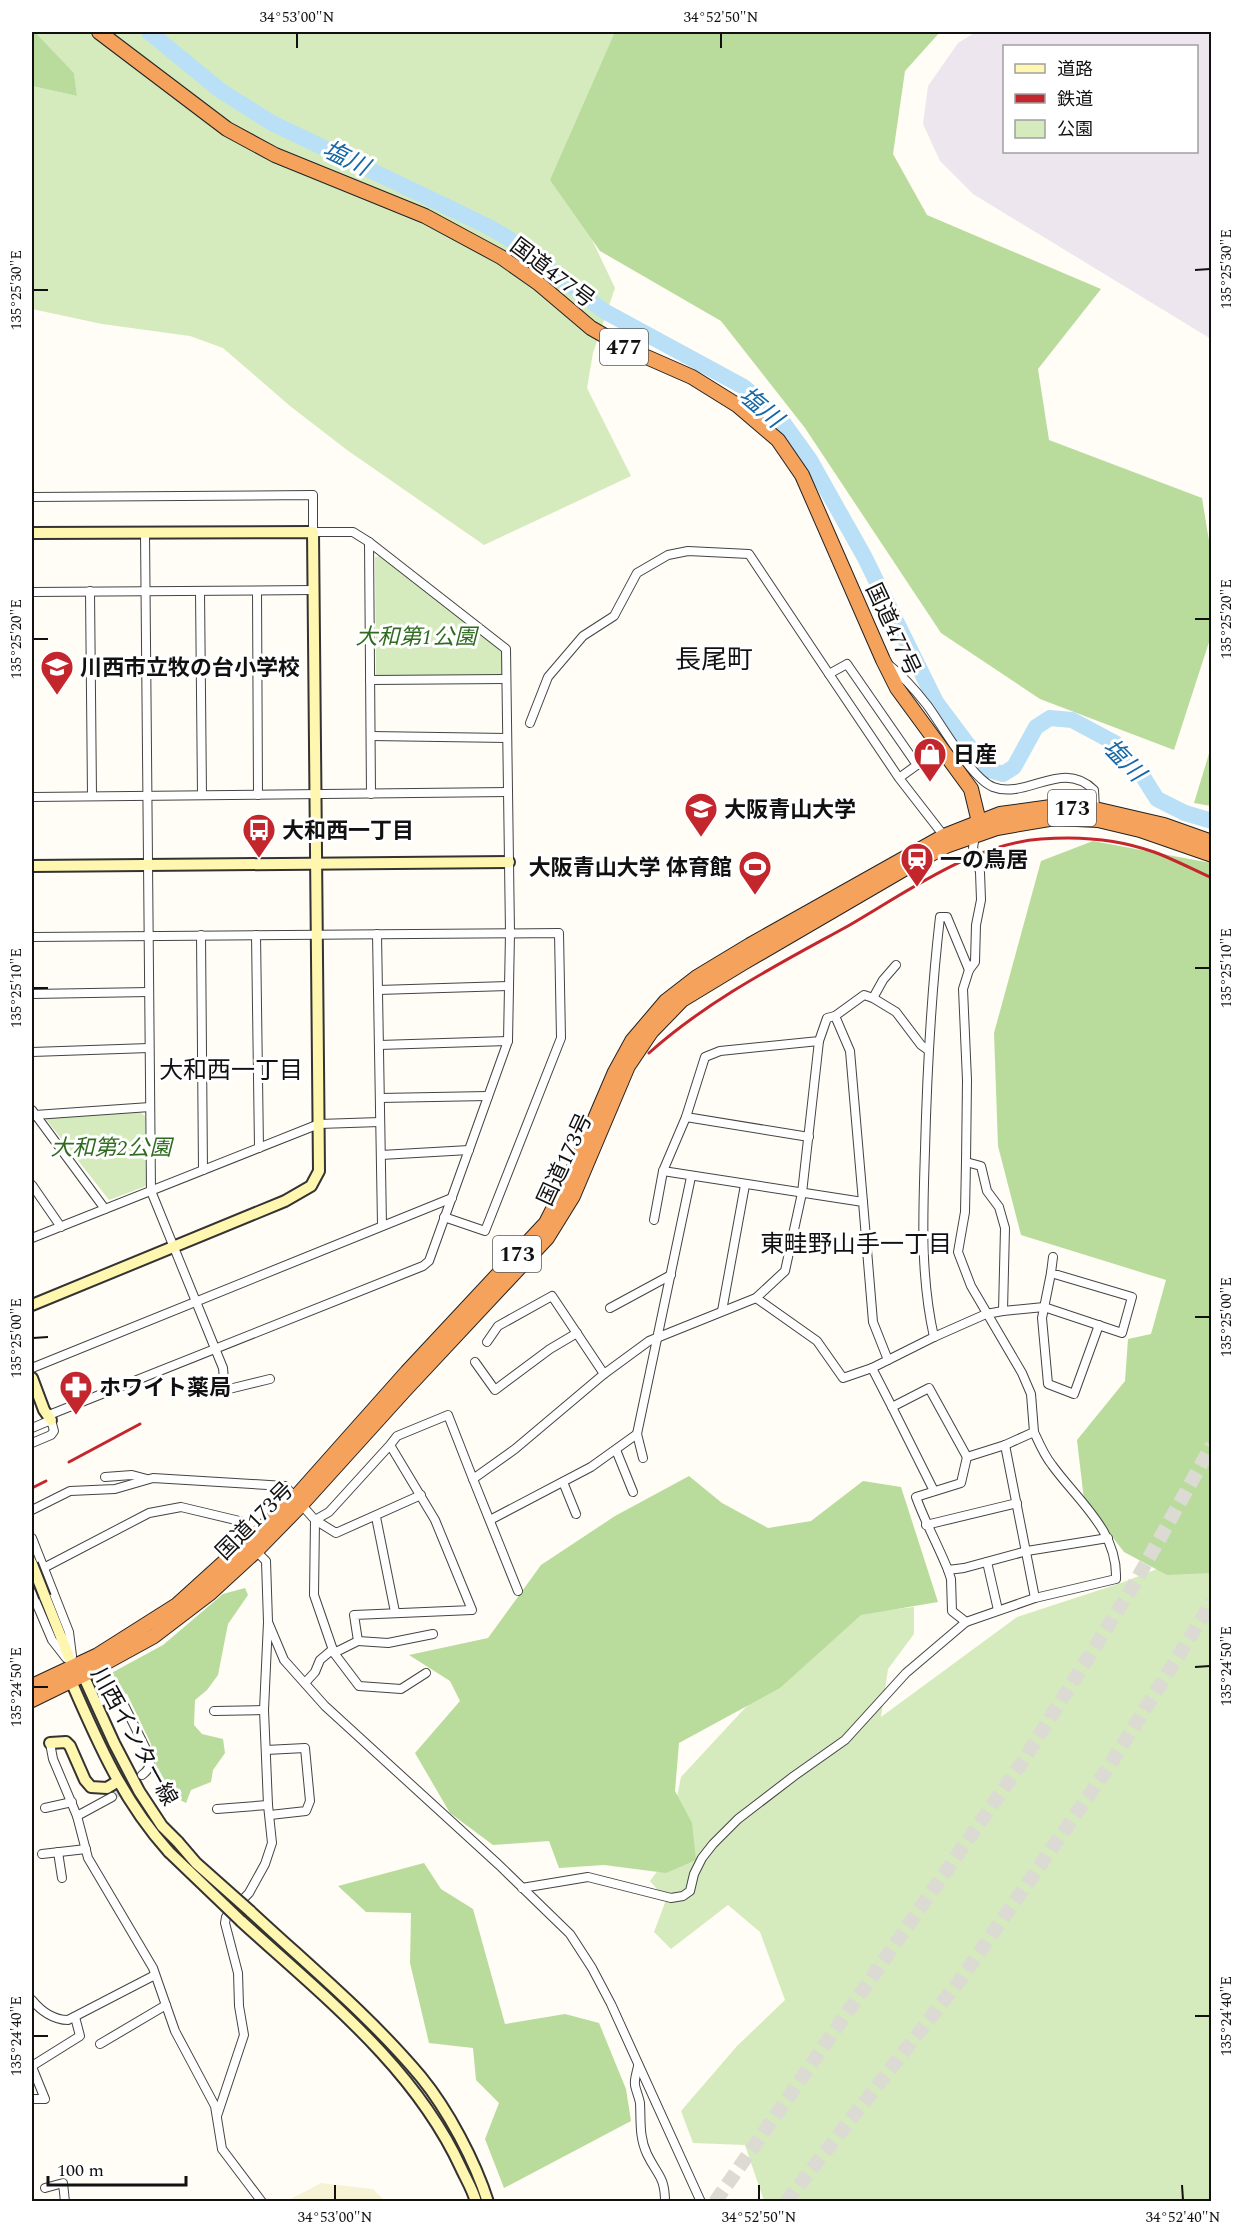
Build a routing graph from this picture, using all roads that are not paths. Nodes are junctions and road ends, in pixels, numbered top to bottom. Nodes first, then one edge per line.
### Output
1 (99, 32) edge
2 (32, 497) edge
3 (313, 532) junction
4 (32, 533) edge
5 (144, 533) junction
6 (369, 542) junction
7 (314, 590) junction
8 (90, 591) junction
9 (145, 591) junction
10 (200, 591) junction
11 (257, 591) junction
12 (32, 592) edge
13 (883, 660) junction
14 (829, 674) junction
15 (506, 679) junction
16 (370, 680) junction
17 (530, 723) dead end
18 (371, 736) junction
19 (507, 738) junction
20 (943, 748) junction
21 (917, 765) junction
22 (899, 778) junction
23 (508, 792) junction
24 (315, 794) junction
25 (371, 794) junction
26 (202, 795) junction
27 (258, 795) junction
28 (92, 796) junction
29 (147, 796) junction
30 (32, 797) edge
31 (1095, 809) junction
32 (977, 828) junction
33 (944, 836) junction
34 (1212, 842) edge
35 (1212, 855) edge
36 (509, 862) junction
37 (315, 863) junction
38 (148, 865) junction
39 (32, 866) edge
40 (510, 933) junction
41 (316, 934) junction
42 (377, 934) junction
43 (201, 935) junction
44 (256, 935) junction
45 (148, 936) junction
46 (32, 937) edge
47 (896, 965) dead end
48 (969, 970) junction
49 (508, 986) junction
50 (378, 990) junction
51 (149, 992) junction
52 (32, 994) edge
53 (873, 998) junction
54 (835, 1016) junction
55 (508, 1041) junction
56 (819, 1041) junction
57 (379, 1045) junction
58 (149, 1048) junction
59 (928, 1050) junction
60 (32, 1052) edge
61 (488, 1096) junction
62 (380, 1098) junction
63 (150, 1107) junction
64 (33, 1114) edge
65 (686, 1117) junction
66 (380, 1122) junction
67 (319, 1124) junction
68 (809, 1137) junction
69 (259, 1148) junction
70 (469, 1150) junction
71 (381, 1155) junction
72 (966, 1162) junction
73 (203, 1170) junction
74 (663, 1171) junction
75 (691, 1177) junction
76 (32, 1185) edge
77 (745, 1185) junction
78 (151, 1191) junction
79 (802, 1194) junction
80 (452, 1198) junction
81 (863, 1202) junction
82 (105, 1209) junction
83 (444, 1217) junction
84 (654, 1220) dead end
85 (382, 1226) junction
86 (61, 1227) junction
87 (32, 1238) edge
88 (173, 1248) junction
89 (1053, 1257) dead end
90 (1051, 1273) junction
91 (671, 1275) junction
92 (756, 1298) junction
93 (195, 1303) junction
94 (32, 1305) edge
95 (1044, 1307) junction
96 (610, 1308) dead end
97 (722, 1311) junction
98 (1003, 1311) junction
99 (986, 1314) junction
100 (1099, 1325) junction
101 (577, 1333) junction
102 (659, 1336) junction
103 (934, 1337) junction
104 (488, 1342) dead end
105 (214, 1350) junction
106 (888, 1360) junction
107 (475, 1362) dead end
108 (32, 1368) edge
109 (872, 1368) junction
110 (604, 1374) junction
111 (32, 1378) edge
112 (270, 1379) dead end
113 (892, 1407) junction
114 (50, 1418) junction
115 (32, 1428) edge
116 (1034, 1432) junction
117 (637, 1434) junction
118 (32, 1443) edge
119 (390, 1445) junction
120 (1005, 1445) junction
121 (616, 1450) junction
122 (967, 1457) junction
123 (643, 1458) dead end
124 (105, 1477) dead end
125 (148, 1479) junction
126 (473, 1479) junction
127 (563, 1482) junction
128 (934, 1491) junction
129 (633, 1492) dead end
130 (421, 1495) junction
131 (298, 1502) junction
132 (1017, 1503) junction
133 (32, 1510) edge
134 (576, 1514) dead end
135 (376, 1516) junction
136 (315, 1520) junction
137 (490, 1520) junction
138 (926, 1525) junction
139 (260, 1530) junction
140 (32, 1538) edge
141 (1108, 1538) junction
142 (252, 1547) junction
143 (1027, 1551) junction
144 (987, 1562) junction
145 (32, 1564) edge
146 (44, 1569) junction
147 (948, 1570) junction
148 (32, 1574) edge
149 (518, 1591) dead end
150 (32, 1593) edge
151 (1035, 1598) junction
152 (998, 1610) junction
153 (395, 1612) junction
154 (268, 1622) junction
155 (966, 1622) junction
156 (433, 1634) dead end
157 (358, 1641) junction
158 (333, 1651) junction
159 (426, 1672) dead end
160 (76, 1674) junction
161 (305, 1683) junction
162 (32, 1686) edge
163 (32, 1700) edge
164 (96, 1704) junction
165 (264, 1710) junction
166 (214, 1711) dead end
167 (50, 1743) joint
168 (266, 1750) junction
169 (142, 1774) tunnel mouth
170 (118, 1781) junction
171 (112, 1797) tunnel mouth
172 (72, 1802) junction
173 (268, 1805) junction
174 (45, 1808) dead end
175 (217, 1809) dead end
176 (270, 1815) junction
177 (78, 1816) junction
178 (86, 1849) junction
179 (58, 1852) junction
180 (42, 1854) dead end
181 (62, 1878) dead end
182 (522, 1887) junction
183 (155, 1974) junction
184 (32, 2000) edge
185 (166, 2005) junction
186 (75, 2017) junction
187 (100, 2044) dead end
188 (638, 2065) junction
189 (32, 2067) edge
190 (32, 2099) edge
191 (216, 2115) junction
192 (45, 2188) dead end
193 (65, 2202) edge
194 (262, 2202) edge
195 (476, 2202) edge
196 (488, 2202) edge
197 (665, 2202) edge
198 (700, 2202) edge

1 - 13 highway, 国道477号 / 477
2 - 3 street
3 - 5 street
3 - 6 street
3 - 7 street
4 - 5 street
5 - 9 street
6 - 15 street
6 - 16 street
7 - 11 street
7 - 24 street
8 - 9 street
8 - 12 street
8 - 28 street
9 - 10 street
9 - 29 street
10 - 11 street
10 - 26 street
11 - 27 street
13 - 20 highway, 国道477号 / 477
13 - 31 street
14 - 17 street
14 - 21 street
14 - 22 street
15 - 16 street
15 - 19 street
16 - 18 street
18 - 19 street
18 - 25 street
19 - 23 street
20 - 21 street
20 - 32 highway, 国道477号 / 477
21 - 22 street
22 - 33 street
23 - 25 street
23 - 36 street
24 - 25 street
24 - 27 street
24 - 37 street
26 - 27 street
26 - 29 street
28 - 29 street
28 - 30 street
29 - 38 street
31 - 32 highway, 国道173号 / 173
31 - 34 highway, 国道173号 / 173
32 - 33 highway, 国道173号 / 173
32 - 35 highway, 国道173号 / 173
32 - 48 street
32 - 131 highway, 国道173号 / 173
33 - 131 highway, 国道173号 / 173
36 - 37 street
36 - 40 street
37 - 38 street
37 - 41 street
38 - 39 street
38 - 45 street
40 - 42 street
40 - 49 street
40 - 83 street
41 - 42 street
41 - 44 street
41 - 67 street
42 - 50 street
43 - 44 street
43 - 45 street
43 - 73 street
44 - 69 street
45 - 46 street
45 - 51 street
47 - 53 street
48 - 59 street
48 - 72 street
49 - 50 street
49 - 55 street
50 - 57 street
51 - 52 street
51 - 58 street
53 - 54 street
53 - 59 street
54 - 56 street
54 - 81 street
55 - 57 street
55 - 61 street
56 - 65 street
56 - 68 street
57 - 62 street
58 - 60 street
58 - 63 street
59 - 103 street
61 - 62 street
61 - 70 street
62 - 66 street
63 - 64 street
63 - 78 street
64 - 82 street
65 - 68 street
65 - 74 street
66 - 67 street
66 - 71 street
67 - 69 street
67 - 88 street
68 - 79 street
69 - 73 street
70 - 71 street
70 - 80 street
71 - 85 street
72 - 98 street
72 - 99 street
73 - 78 street
74 - 75 street
74 - 84 street
75 - 77 street
75 - 91 street
76 - 86 street
77 - 79 street
77 - 97 street
78 - 82 street
78 - 88 street
79 - 81 street
79 - 92 street
80 - 83 street
80 - 85 street
81 - 106 street
82 - 86 street
83 - 105 street
85 - 93 street
86 - 87 street
88 - 93 street
88 - 94 street
89 - 90 street
90 - 95 street
90 - 100 street
91 - 96 street
91 - 102 street
92 - 97 street
92 - 109 street
93 - 105 street
93 - 108 street
95 - 98 street
95 - 100 street
95 - 100 street
97 - 102 street
98 - 99 street
99 - 103 street
99 - 116 street
101 - 104 street
101 - 107 street
101 - 110 street
102 - 110 street
102 - 117 street
103 - 106 street
105 - 112 street
105 - 114 street
106 - 109 street
109 - 113 street
110 - 126 street
111 - 114 street
113 - 122 street
113 - 128 street
114 - 115 street
114 - 118 street
116 - 120 street
116 - 141 street
117 - 121 street
117 - 123 street
119 - 126 street
119 - 130 street
119 - 136 street
120 - 122 street
120 - 132 street
121 - 127 street
121 - 129 street
122 - 128 street
124 - 125 street
125 - 131 street
125 - 133 street
126 - 137 street
127 - 134 street
127 - 137 street
128 - 138 street
130 - 135 street
130 - 153 street
131 - 136 street
131 - 139 highway, 国道173号 / 173
131 - 142 highway, 国道173号 / 173
132 - 138 street
132 - 143 street
135 - 136 street
135 - 153 street
136 - 158 street
137 - 149 street
138 - 147 street
139 - 142 highway, 国道173号 / 173
139 - 146 street
140 - 146 street
141 - 143 street
141 - 151 street
142 - 154 street
142 - 160 highway, 国道173号 / 173
143 - 144 street
143 - 151 street
144 - 147 street
144 - 152 street
145 - 160 street, bridge
146 - 148 street
146 - 160 street
147 - 155 street
150 - 160 street
151 - 152 street
152 - 155 street
153 - 157 street
154 - 161 street
154 - 165 street
155 - 182 street
156 - 157 street
157 - 158 street
158 - 159 street
158 - 161 street
160 - 162 highway, 国道173号 / 173
160 - 163 highway, 国道173号 / 173
160 - 164 street, 川西インター線
160 - 170 street, 川西インター線
161 - 182 street
164 - 169 street
164 - 196 street, 川西インター線, bridge
165 - 166 street
165 - 168 street
167 - 170 street
167 - 172 street
168 - 173 street
168 - 176 street
170 - 195 street, 川西インター線, bridge
171 - 177 street
172 - 174 street
172 - 177 street
173 - 175 street
173 - 176 street
176 - 191 street
177 - 178 street
178 - 179 street
178 - 183 street
179 - 180 street
179 - 181 street
182 - 188 street
183 - 185 street
183 - 186 street
184 - 186 street
185 - 187 street
185 - 191 street
186 - 189 street
188 - 197 street
188 - 198 street
189 - 190 street
191 - 194 street
192 - 193 street

